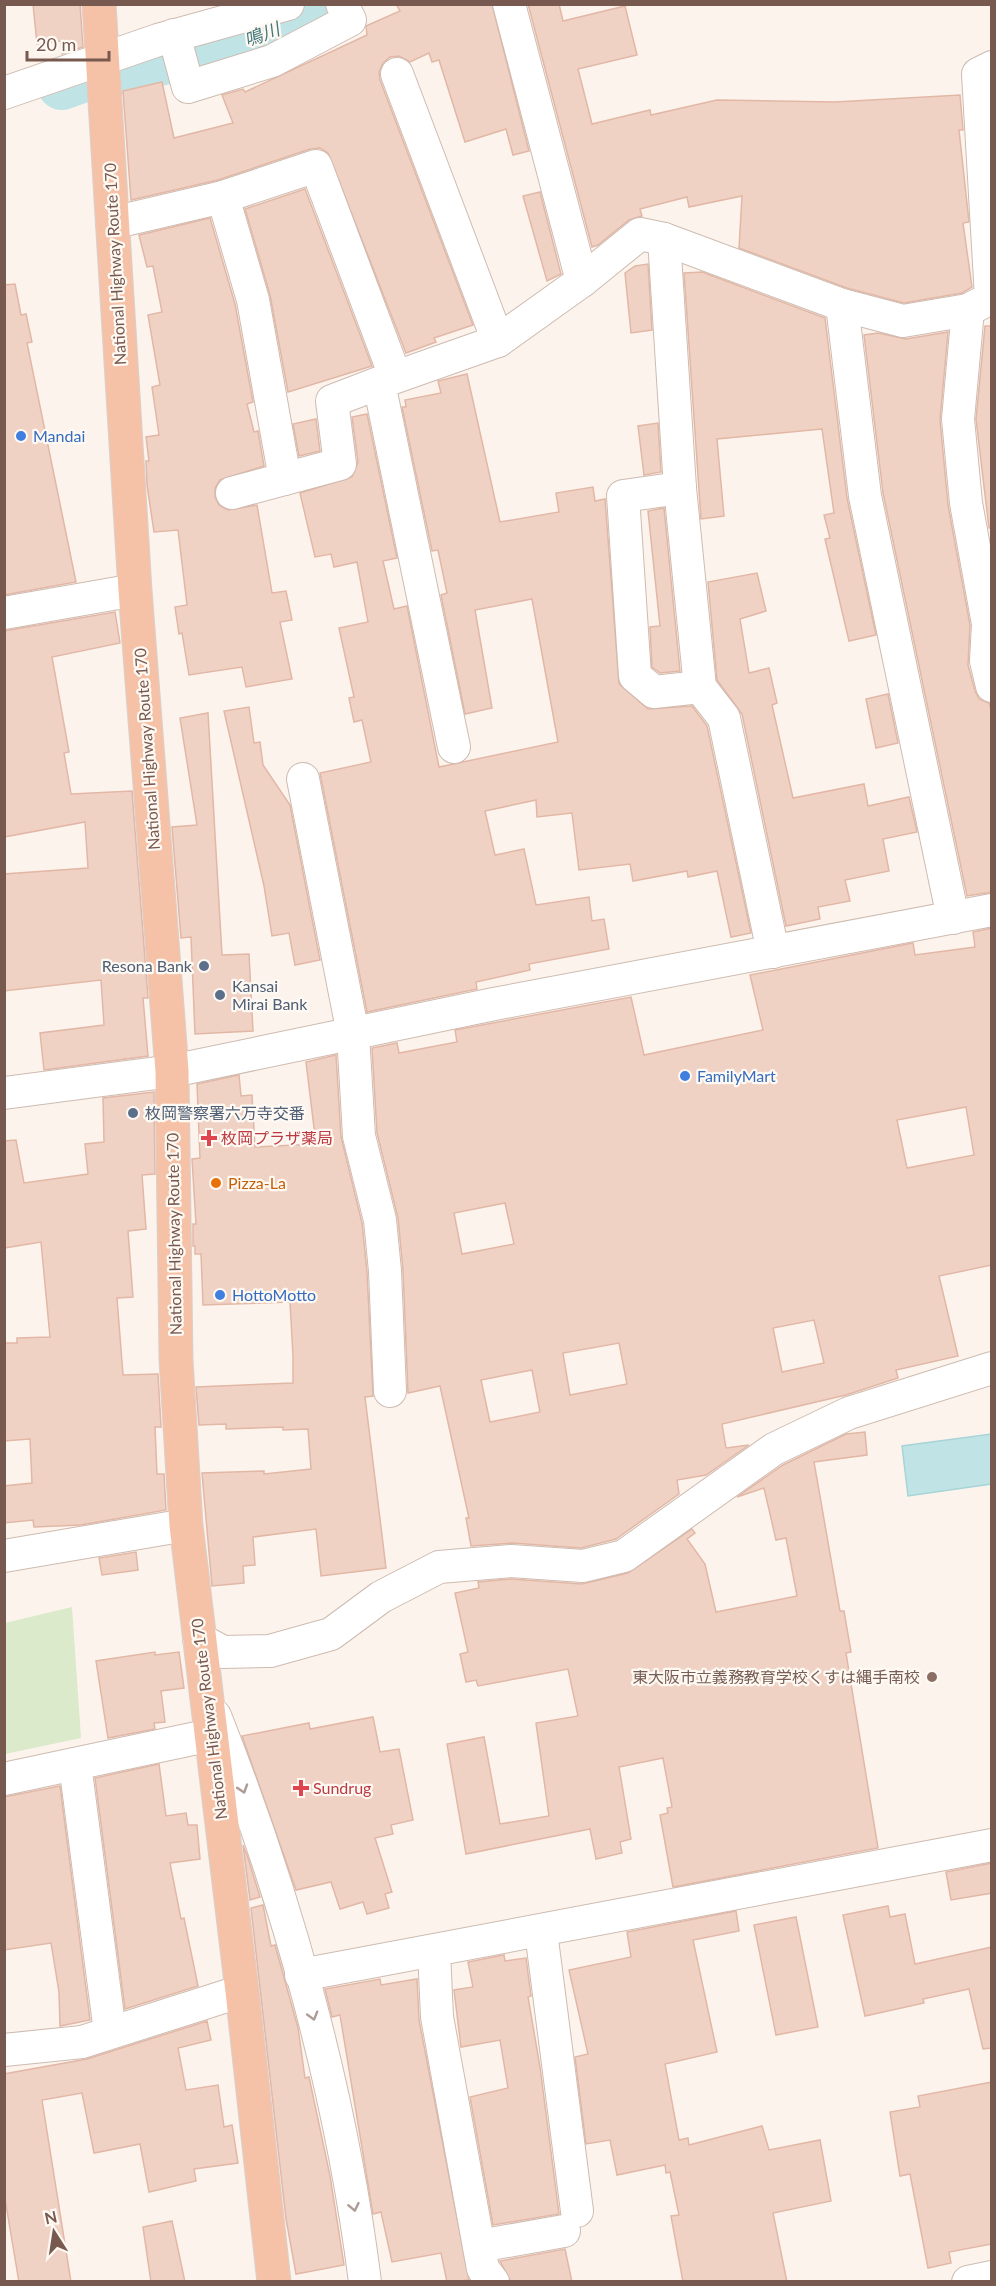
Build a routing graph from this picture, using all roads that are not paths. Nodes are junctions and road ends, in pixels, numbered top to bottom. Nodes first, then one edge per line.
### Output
1 (99, 4) edge
2 (288, 4) edge
3 (342, 4) edge
4 (509, 4) edge
5 (174, 35) junction
6 (992, 67) edge
7 (104, 71) junction
8 (397, 74) dead end
9 (4, 93) edge
10 (224, 197) junction
11 (112, 223) junction
12 (664, 239) junction
13 (582, 281) junction
14 (843, 305) junction
15 (968, 310) junction
16 (498, 341) junction
17 (387, 380) junction
18 (285, 479) junction
19 (680, 488) junction
20 (232, 493) dead end
21 (978, 494) edge
22 (135, 590) junction
23 (4, 613) edge
24 (990, 624) edge
25 (992, 686) edge
26 (700, 687) junction
27 (454, 747) dead end
28 (303, 779) dead end
29 (992, 910) edge
30 (953, 918) junction
31 (773, 952) junction
32 (353, 1034) junction
33 (172, 1071) junction
34 (4, 1093) edge
35 (992, 1368) edge
36 (390, 1391) dead end
37 (186, 1526) junction
38 (4, 1556) edge
39 (199, 1639) junction
40 (207, 1696) junction
41 (211, 1735) junction
42 (75, 1764) junction
43 (4, 1779) edge
44 (992, 1845) edge
45 (541, 1932) junction
46 (434, 1951) junction
47 (301, 1975) junction
48 (242, 1991) junction
49 (110, 2032) junction
50 (4, 2050) edge
51 (479, 2246) junction
52 (992, 2277) edge
53 (274, 2282) edge
54 (365, 2282) edge
55 (493, 2282) edge
56 (968, 2282) edge

1 - 7 highway, National Highway Route 170
2 - 5 street
3 - 5 street
4 - 13 street
5 - 7 street
6 - 15 street
7 - 9 street
7 - 11 highway, National Highway Route 170
8 - 16 street
10 - 11 street
10 - 17 street
10 - 18 street
11 - 22 highway, National Highway Route 170
12 - 13 street
12 - 14 street
12 - 19 street
13 - 16 street
14 - 15 street
14 - 30 street
15 - 21 street
16 - 17 street
17 - 18 street
17 - 27 street
18 - 20 street
19 - 26 street
19 - 26 street
21 - 24 street
22 - 23 street
22 - 33 highway, National Highway Route 170
24 - 25 street
26 - 31 street
28 - 32 street
29 - 30 street
30 - 31 street
31 - 32 street
32 - 33 street
32 - 36 street
33 - 34 street
33 - 37 highway, National Highway Route 170
35 - 39 street
37 - 38 street
37 - 39 highway, National Highway Route 170
39 - 40 highway, National Highway Route 170
40 - 41 highway, National Highway Route 170
40 -> 47 street
41 - 42 street
41 - 48 highway, National Highway Route 170
42 - 43 street
42 - 49 street
44 - 45 street
45 - 46 street
45 - 51 street
46 - 47 street
46 - 51 street
47 -> 54 street
48 - 49 street
48 - 53 highway, National Highway Route 170
49 - 50 street
51 - 55 street
52 - 56 street

